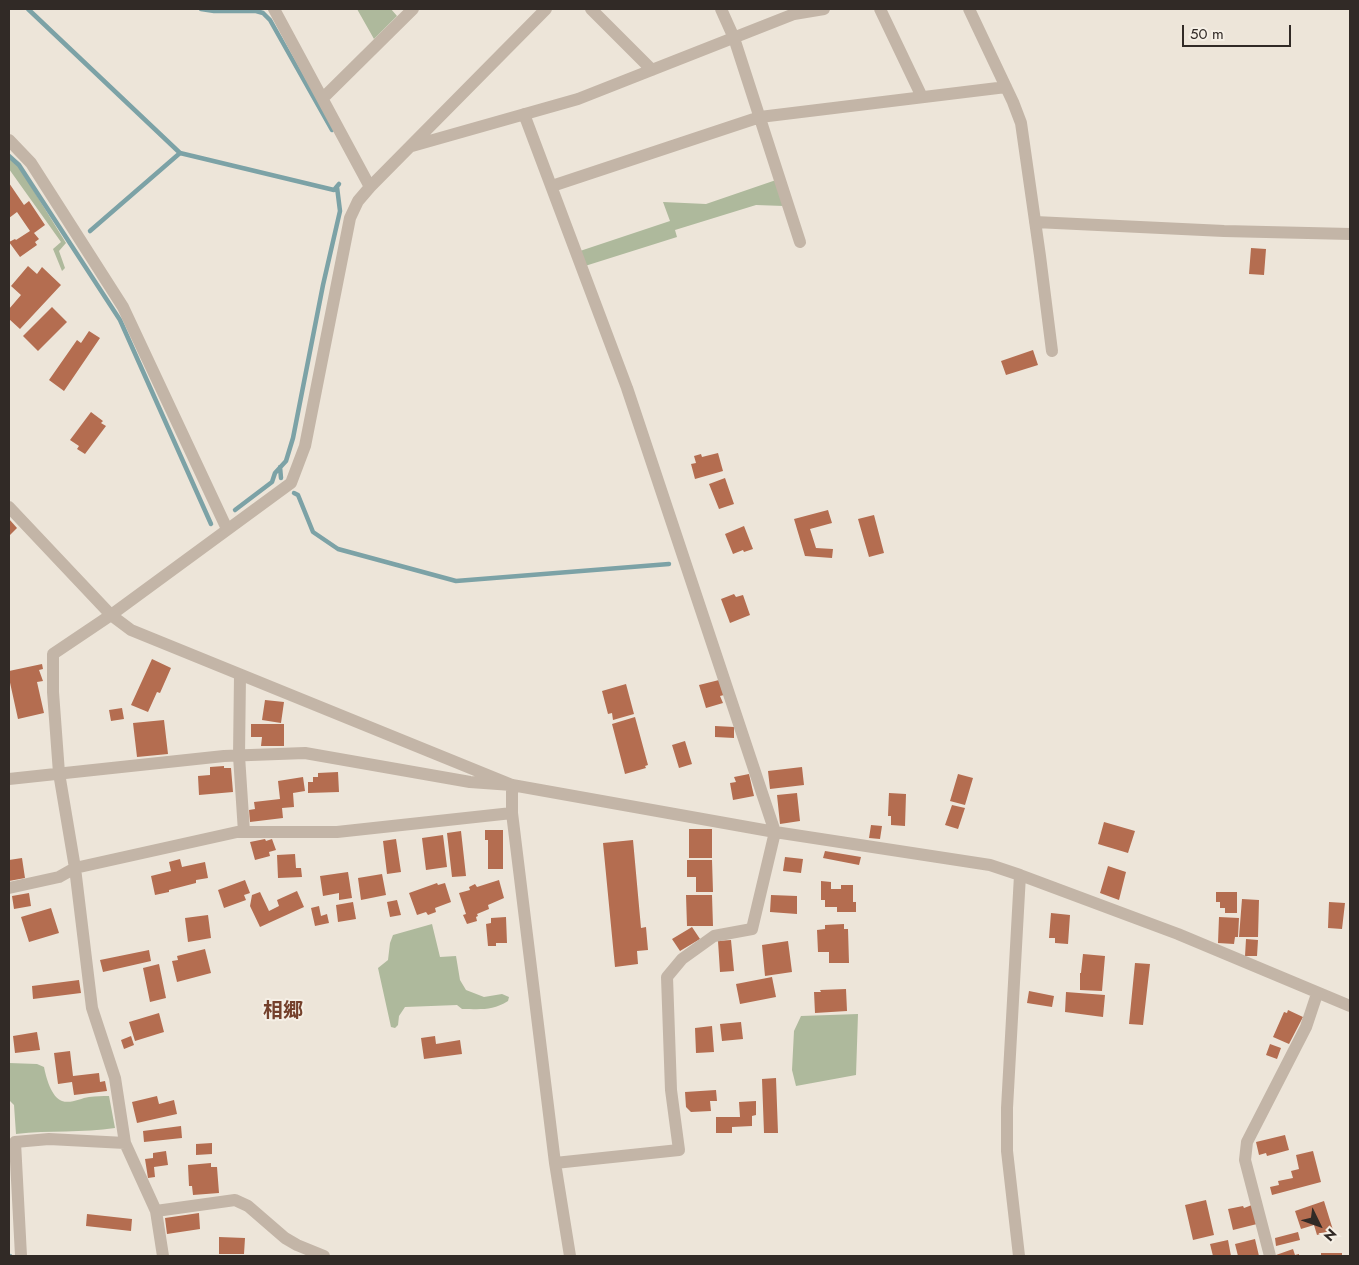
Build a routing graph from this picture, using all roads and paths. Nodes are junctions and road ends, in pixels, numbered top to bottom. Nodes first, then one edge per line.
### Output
1 (274, 9) edge
2 (413, 9) edge
3 (546, 9) edge
4 (591, 9) edge
5 (721, 9) edge
6 (824, 9) edge
7 (880, 9) edge
8 (969, 9) edge
9 (734, 38) junction
10 (652, 70) junction
11 (1006, 87) junction
12 (922, 97) junction
13 (323, 98) junction
14 (524, 114) junction
15 (760, 117) junction
16 (9, 140) edge
17 (409, 147) junction
18 (552, 186) junction
19 (370, 187) junction
20 (1035, 222) junction
21 (1350, 234) edge
22 (800, 242) dead end
23 (1052, 351) dead end
24 (9, 507) edge
25 (227, 529) junction
26 (111, 615) junction
27 (240, 675) junction
28 (239, 756) junction
29 (59, 773) junction
30 (9, 779) edge
31 (512, 785) junction
32 (512, 813) junction
33 (244, 832) junction
34 (775, 832) junction
35 (75, 868) junction
36 (1020, 875) junction
37 (9, 888) edge
38 (1317, 994) junction
39 (1350, 1006) edge
40 (125, 1143) junction
41 (555, 1163) junction
42 (156, 1211) junction
43 (21, 1256) edge
44 (164, 1256) edge
45 (324, 1256) edge
46 (570, 1256) edge
47 (1019, 1256) edge
48 (1270, 1256) edge

1 - 13 street
2 - 13 street
3 - 17 street
4 - 10 street
5 - 9 street
6 - 9 street
7 - 12 street
8 - 11 street
9 - 10 street
9 - 15 street
10 - 14 street
11 - 12 street
11 - 20 street
12 - 15 street
13 - 19 street
14 - 17 street
14 - 18 street
15 - 18 street
15 - 22 street
16 - 25 street
17 - 19 street
18 - 34 street
19 - 25 street
20 - 21 street
20 - 23 street
24 - 26 street
25 - 26 street
26 - 27 street
26 - 29 street
27 - 28 street
27 - 31 street
28 - 29 street
28 - 31 street
28 - 33 street
29 - 30 street
29 - 35 street
31 - 32 street
31 - 34 street
32 - 33 street
32 - 41 street
33 - 35 street
34 - 36 street
34 - 41 street
35 - 37 street
35 - 40 street
36 - 38 street
36 - 47 street
38 - 39 street
38 - 48 street
40 - 42 street
40 - 43 street
41 - 46 street
42 - 44 street
42 - 45 street

